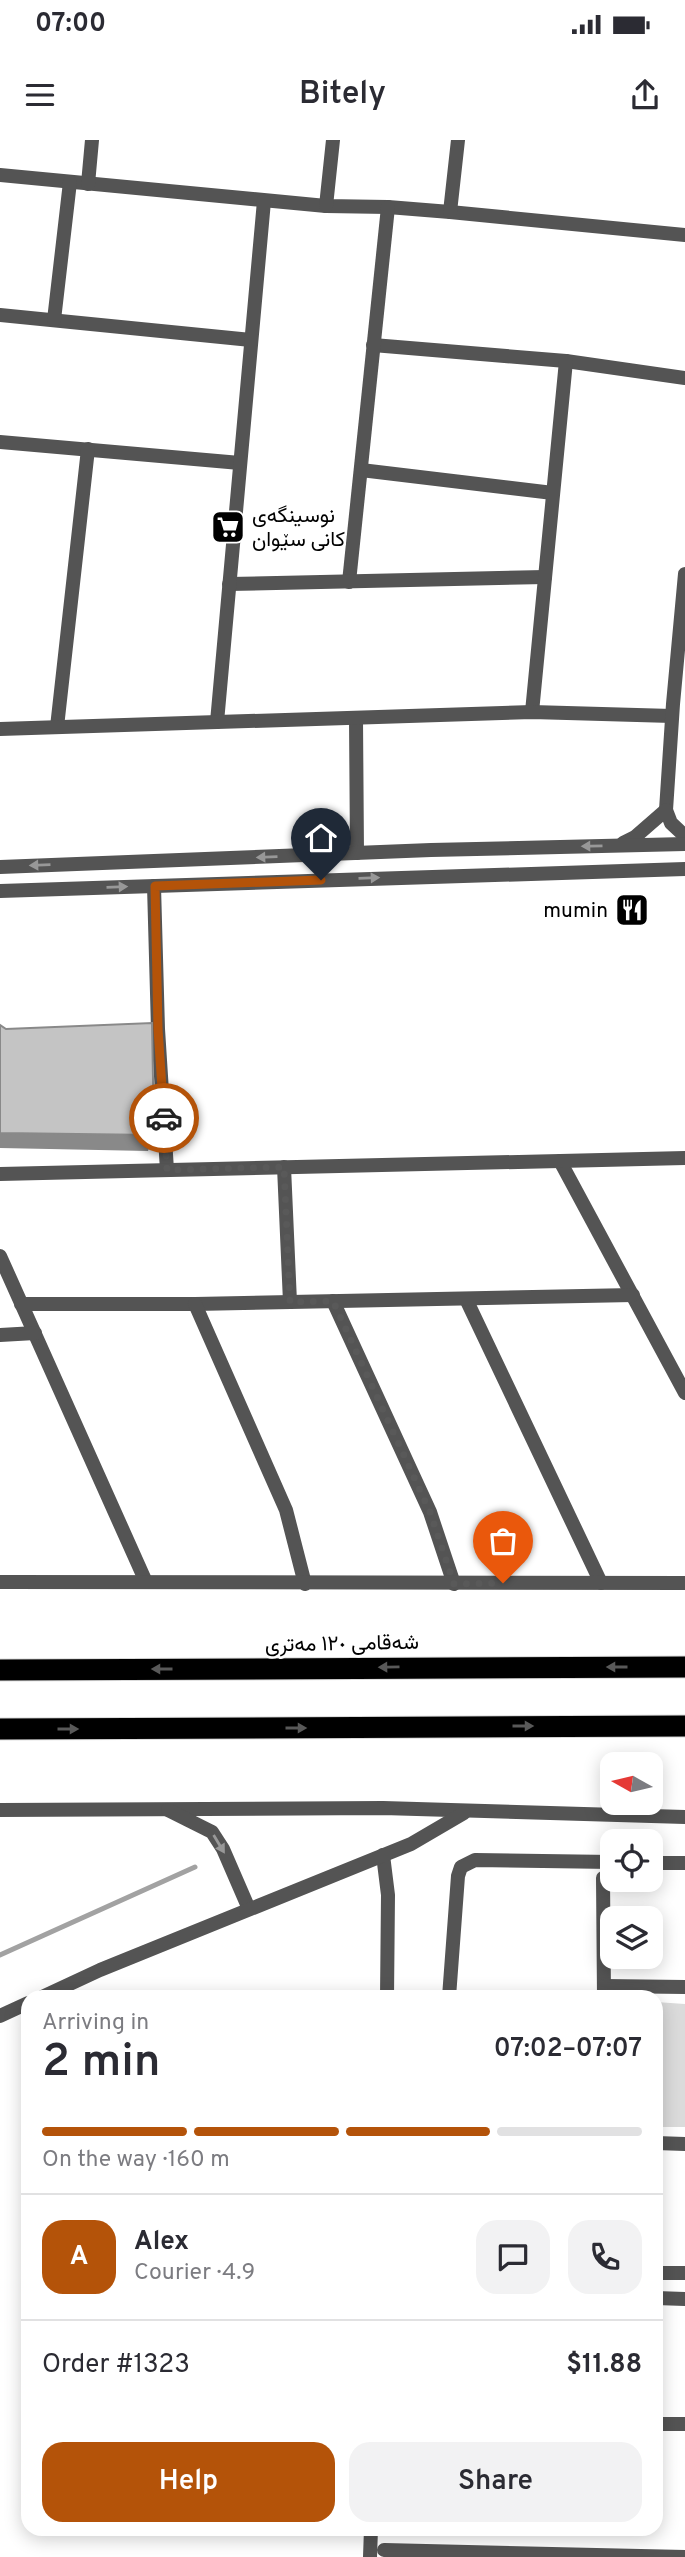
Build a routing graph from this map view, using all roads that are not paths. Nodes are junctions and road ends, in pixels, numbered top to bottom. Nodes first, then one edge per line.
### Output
1 (92, 140) edge
2 (333, 140) edge
3 (458, 140) edge
4 (0, 175) edge
5 (70, 182) junction
6 (88, 184) junction
7 (264, 201) junction
8 (326, 206) junction
9 (388, 207) junction
10 (450, 212) junction
11 (685, 235) edge
12 (0, 315) edge
13 (54, 320) junction
14 (251, 341) junction
15 (373, 345) junction
16 (566, 361) junction
17 (685, 378) edge
18 (0, 442) edge
19 (88, 449) junction
20 (240, 463) junction
21 (361, 470) junction
22 (553, 493) junction
23 (685, 574) edge
24 (545, 578) junction
25 (349, 582) junction
26 (229, 584) junction
27 (676, 708) edge
28 (532, 712) junction
29 (355, 719) junction
30 (217, 722) junction
31 (57, 727) junction
32 (0, 729) edge
33 (666, 810) junction
34 (685, 836) edge
35 (685, 844) edge
36 (619, 846) junction
37 (431, 850) junction
38 (357, 853) junction
39 (0, 867) edge
40 (685, 869) edge
41 (432, 876) junction
42 (155, 886) junction
43 (0, 891) edge
44 (685, 1158) edge
45 (561, 1161) junction
46 (284, 1167) junction
47 (167, 1170) junction
48 (0, 1174) edge
49 (0, 1256) edge
50 (633, 1295) junction
51 (466, 1298) junction
52 (333, 1301) junction
53 (290, 1302) junction
54 (22, 1304) junction
55 (195, 1304) junction
56 (35, 1333) junction
57 (0, 1335) edge
58 (685, 1393) edge
59 (146, 1581) junction
60 (0, 1582) edge
61 (601, 1583) junction
62 (685, 1583) edge
63 (305, 1584) junction
64 (454, 1584) junction
65 (685, 1667) edge
66 (0, 1670) edge
67 (685, 1726) edge
68 (0, 1729) edge
69 (163, 1808) junction
70 (0, 1810) edge
71 (467, 1812) junction
72 (685, 1817) edge
73 (383, 1855) junction
74 (600, 1863) edge
75 (663, 1863) edge
76 (685, 1863) edge
77 (603, 1892) edge
78 (249, 1909) junction
79 (685, 1987) edge
80 (57, 1990) edge
81 (387, 1990) edge
82 (450, 1990) edge
83 (604, 1990) edge
84 (624, 1990) edge
85 (21, 2006) edge
86 (0, 2016) edge
87 (663, 2143) edge
88 (685, 2144) edge
89 (663, 2273) edge
90 (685, 2273) edge
91 (663, 2298) edge
92 (685, 2299) edge
93 (663, 2424) edge
94 (685, 2424) edge
95 (371, 2536) edge
96 (384, 2550) dead end
97 (590, 2556) edge
98 (370, 2557) edge
99 (685, 2557) edge

1 - 6 street
2 - 8 street
3 - 10 street
4 - 5 street
5 - 6 street
5 - 13 street
6 - 7 street
7 - 8 street
7 - 14 street
8 - 9 street
9 - 10 street
9 - 15 street
10 - 11 street
12 - 13 street
13 - 14 street
14 - 20 street
15 - 16 street
15 - 21 street
16 - 17 street
16 - 22 street
18 - 19 street
19 - 20 street
19 - 31 street
20 - 26 street
21 - 22 street
21 - 25 street
22 - 24 street
23 - 27 street
24 - 25 street
24 - 28 street
25 - 26 street
26 - 30 street
27 - 28 street
27 - 33 street
28 - 29 street
29 - 30 street
29 - 38 street
30 - 31 street
31 - 32 street
33 - 34 street
33 - 36 street
35 - 36 street
36 -> 37 street
37 - 38 street
37 - 41 street
38 -> 39 street
40 - 41 street
42 -> 41 street
43 -> 42 street
42 - 47 street
44 - 45 street
45 - 46 street
45 - 50 street
46 - 47 street
46 - 53 street
47 - 48 street
49 - 54 street
50 - 51 street
50 - 58 street
51 - 52 street
51 - 61 street
52 - 53 street
52 - 64 street
53 - 55 street
54 - 55 street
54 - 56 street
55 - 63 street
56 - 57 street
56 - 59 street
59 - 60 street
59 - 63 street
61 - 62 street
61 - 64 street
63 - 64 street
65 -> 66 highway, شەقامی ١٢٠ مەتری
68 -> 67 highway
69 - 70 street
69 - 71 street
69 -> 78 street
71 - 72 street
71 - 73 street
73 - 78 street
73 - 81 street
74 - 82 street
75 - 76 street
77 - 83 street
78 - 80 street
79 - 84 street
85 - 86 street
87 - 88 street
89 - 90 street
91 - 92 street
93 - 94 street
95 - 98 street
96 - 97 street
97 - 99 street

